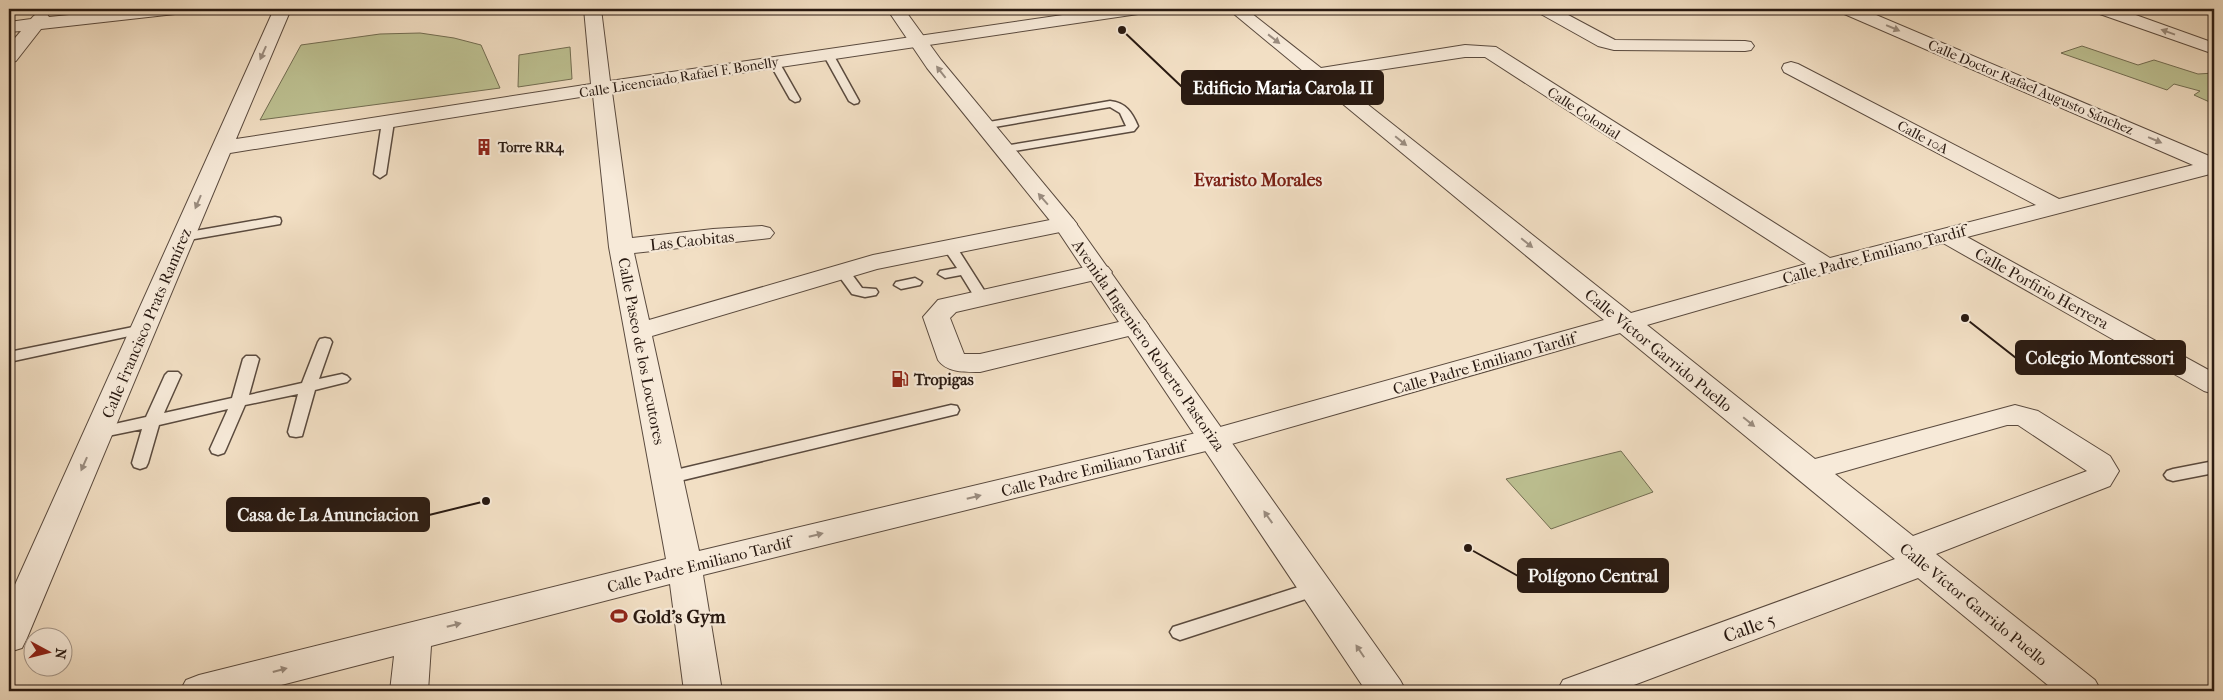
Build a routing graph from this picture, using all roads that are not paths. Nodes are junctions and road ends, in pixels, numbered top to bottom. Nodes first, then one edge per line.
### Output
1 (50, 9) edge
2 (176, 9) edge
3 (282, 9) edge
4 (592, 9) edge
5 (896, 9) edge
6 (1138, 9) edge
7 (1236, 9) edge
8 (1545, 9) edge
9 (1848, 9) edge
10 (2103, 9) edge
11 (36, 24) junction
12 (9, 27) edge
13 (916, 41) junction
14 (1745, 46) dead end
15 (2214, 49) edge
16 (828, 54) junction
17 (9, 57) edge
18 (774, 62) junction
19 (1791, 68) dead end
20 (1318, 74) junction
21 (601, 88) junction
22 (795, 99) dead end
23 (854, 101) dead end
24 (388, 122) junction
25 (983, 126) junction
26 (222, 148) junction
27 (1002, 149) junction
28 (2214, 166) edge
29 (380, 174) dead end
30 (2054, 206) junction
31 (274, 221) dead end
32 (1065, 224) junction
33 (762, 233) dead end
34 (1948, 236) junction
35 (183, 237) junction
36 (949, 246) junction
37 (621, 247) junction
38 (1826, 266) junction
39 (965, 270) junction
40 (843, 272) junction
41 (1099, 272) junction
42 (945, 274) dead end
43 (871, 292) dead end
44 (982, 298) junction
45 (1625, 322) junction
46 (1136, 326) junction
47 (143, 328) junction
48 (637, 332) junction
49 (326, 342) dead end
50 (9, 357) edge
51 (251, 359) dead end
52 (173, 375) dead end
53 (342, 379) dead end
54 (2214, 385) edge
55 (308, 387) junction
56 (239, 402) junction
57 (951, 410) dead end
58 (152, 421) junction
59 (296, 432) dead end
60 (98, 433) junction
61 (1214, 439) junction
62 (218, 449) dead end
63 (140, 462) dead end
64 (2214, 467) edge
65 (1809, 471) junction
66 (2173, 475) dead end
67 (666, 478) junction
68 (1915, 557) junction
69 (685, 567) junction
70 (1317, 588) junction
71 (1180, 632) dead end
72 (414, 635) junction
73 (9, 638) edge
74 (199, 691) edge
75 (409, 691) edge
76 (704, 691) edge
77 (1388, 691) edge
78 (1576, 691) edge
79 (2082, 691) edge

1 - 11 street
2 - 11 street
3 -> 26 street, Calle Francisco Prats Ramírez
4 - 21 street, Calle Paseo de los Locutores
5 - 13 street, Avenida Ingeniero Roberto Pastoriza
6 - 13 street, Calle Licenciado Rafael F. Bonelly
7 -> 20 street, Calle Víctor Garrido Puello
8 - 14 street
9 -> 28 street, Calle Doctor Rafael Augusto Sánchez
15 -> 10 street
11 - 12 street
11 - 17 street
13 - 16 street, Calle Licenciado Rafael F. Bonelly
25 -> 13 street, Avenida Ingeniero Roberto Pastoriza
16 - 18 street, Calle Licenciado Rafael F. Bonelly
16 - 23 lane
18 - 21 street, Calle Licenciado Rafael F. Bonelly
18 - 22 lane
19 - 30 street, Calle 10A
20 - 38 street, Calle Colonial
20 -> 45 street, Calle Víctor Garrido Puello
21 - 24 street, Calle Licenciado Rafael F. Bonelly
21 - 37 street, Calle Paseo de los Locutores
24 - 26 street, Calle Licenciado Rafael F. Bonelly
24 - 29 lane
25 - 27 street, Avenida Ingeniero Roberto Pastoriza
25 - 27 lane
26 -> 35 street, Calle Francisco Prats Ramírez
32 -> 27 street, Avenida Ingeniero Roberto Pastoriza
28 - 30 street, Calle Padre Emiliano Tardif
30 - 34 street, Calle Padre Emiliano Tardif
31 - 35 lane
32 - 36 street
32 - 41 street, Avenida Ingeniero Roberto Pastoriza
33 - 37 street, Las Caobitas
34 - 38 street, Calle Padre Emiliano Tardif
34 - 54 street, Calle Porfirio Herrera
35 - 47 street, Calle Francisco Prats Ramírez
36 - 39 lane
36 - 40 street
37 - 48 street, Calle Paseo de los Locutores
38 - 45 street, Calle Padre Emiliano Tardif
39 - 42 lane
39 - 44 lane
40 - 43 lane
40 - 48 street
41 - 44 street
41 - 46 street, Avenida Ingeniero Roberto Pastoriza
44 - 46 street
45 - 61 street, Calle Padre Emiliano Tardif
45 -> 65 street, Calle Víctor Garrido Puello
46 - 61 street, Avenida Ingeniero Roberto Pastoriza
47 - 50 lane
47 - 60 street, Calle Francisco Prats Ramírez
48 - 67 street, Calle Paseo de los Locutores
49 - 55 lane
51 - 56 lane
52 - 58 lane
53 - 55 lane
55 - 56 lane
55 - 59 lane
56 - 58 lane
56 - 62 lane
57 - 67 lane
58 - 60 lane
58 - 63 lane
60 -> 73 street, Calle Francisco Prats Ramírez
69 -> 61 street, Calle Padre Emiliano Tardif
70 -> 61 street, Avenida Ingeniero Roberto Pastoriza
64 - 66 lane
65 - 68 street, Calle Víctor Garrido Puello
65 - 68 street, Calle 5
67 - 69 street, Calle Paseo de los Locutores
68 - 78 street, Calle 5
68 - 79 street, Calle Víctor Garrido Puello
72 -> 69 street, Calle Padre Emiliano Tardif
69 - 76 street, Calle Paseo de los Locutores
70 - 71 lane
77 -> 70 street, Avenida Ingeniero Roberto Pastoriza
74 -> 72 street, Calle Padre Emiliano Tardif
72 - 75 street

